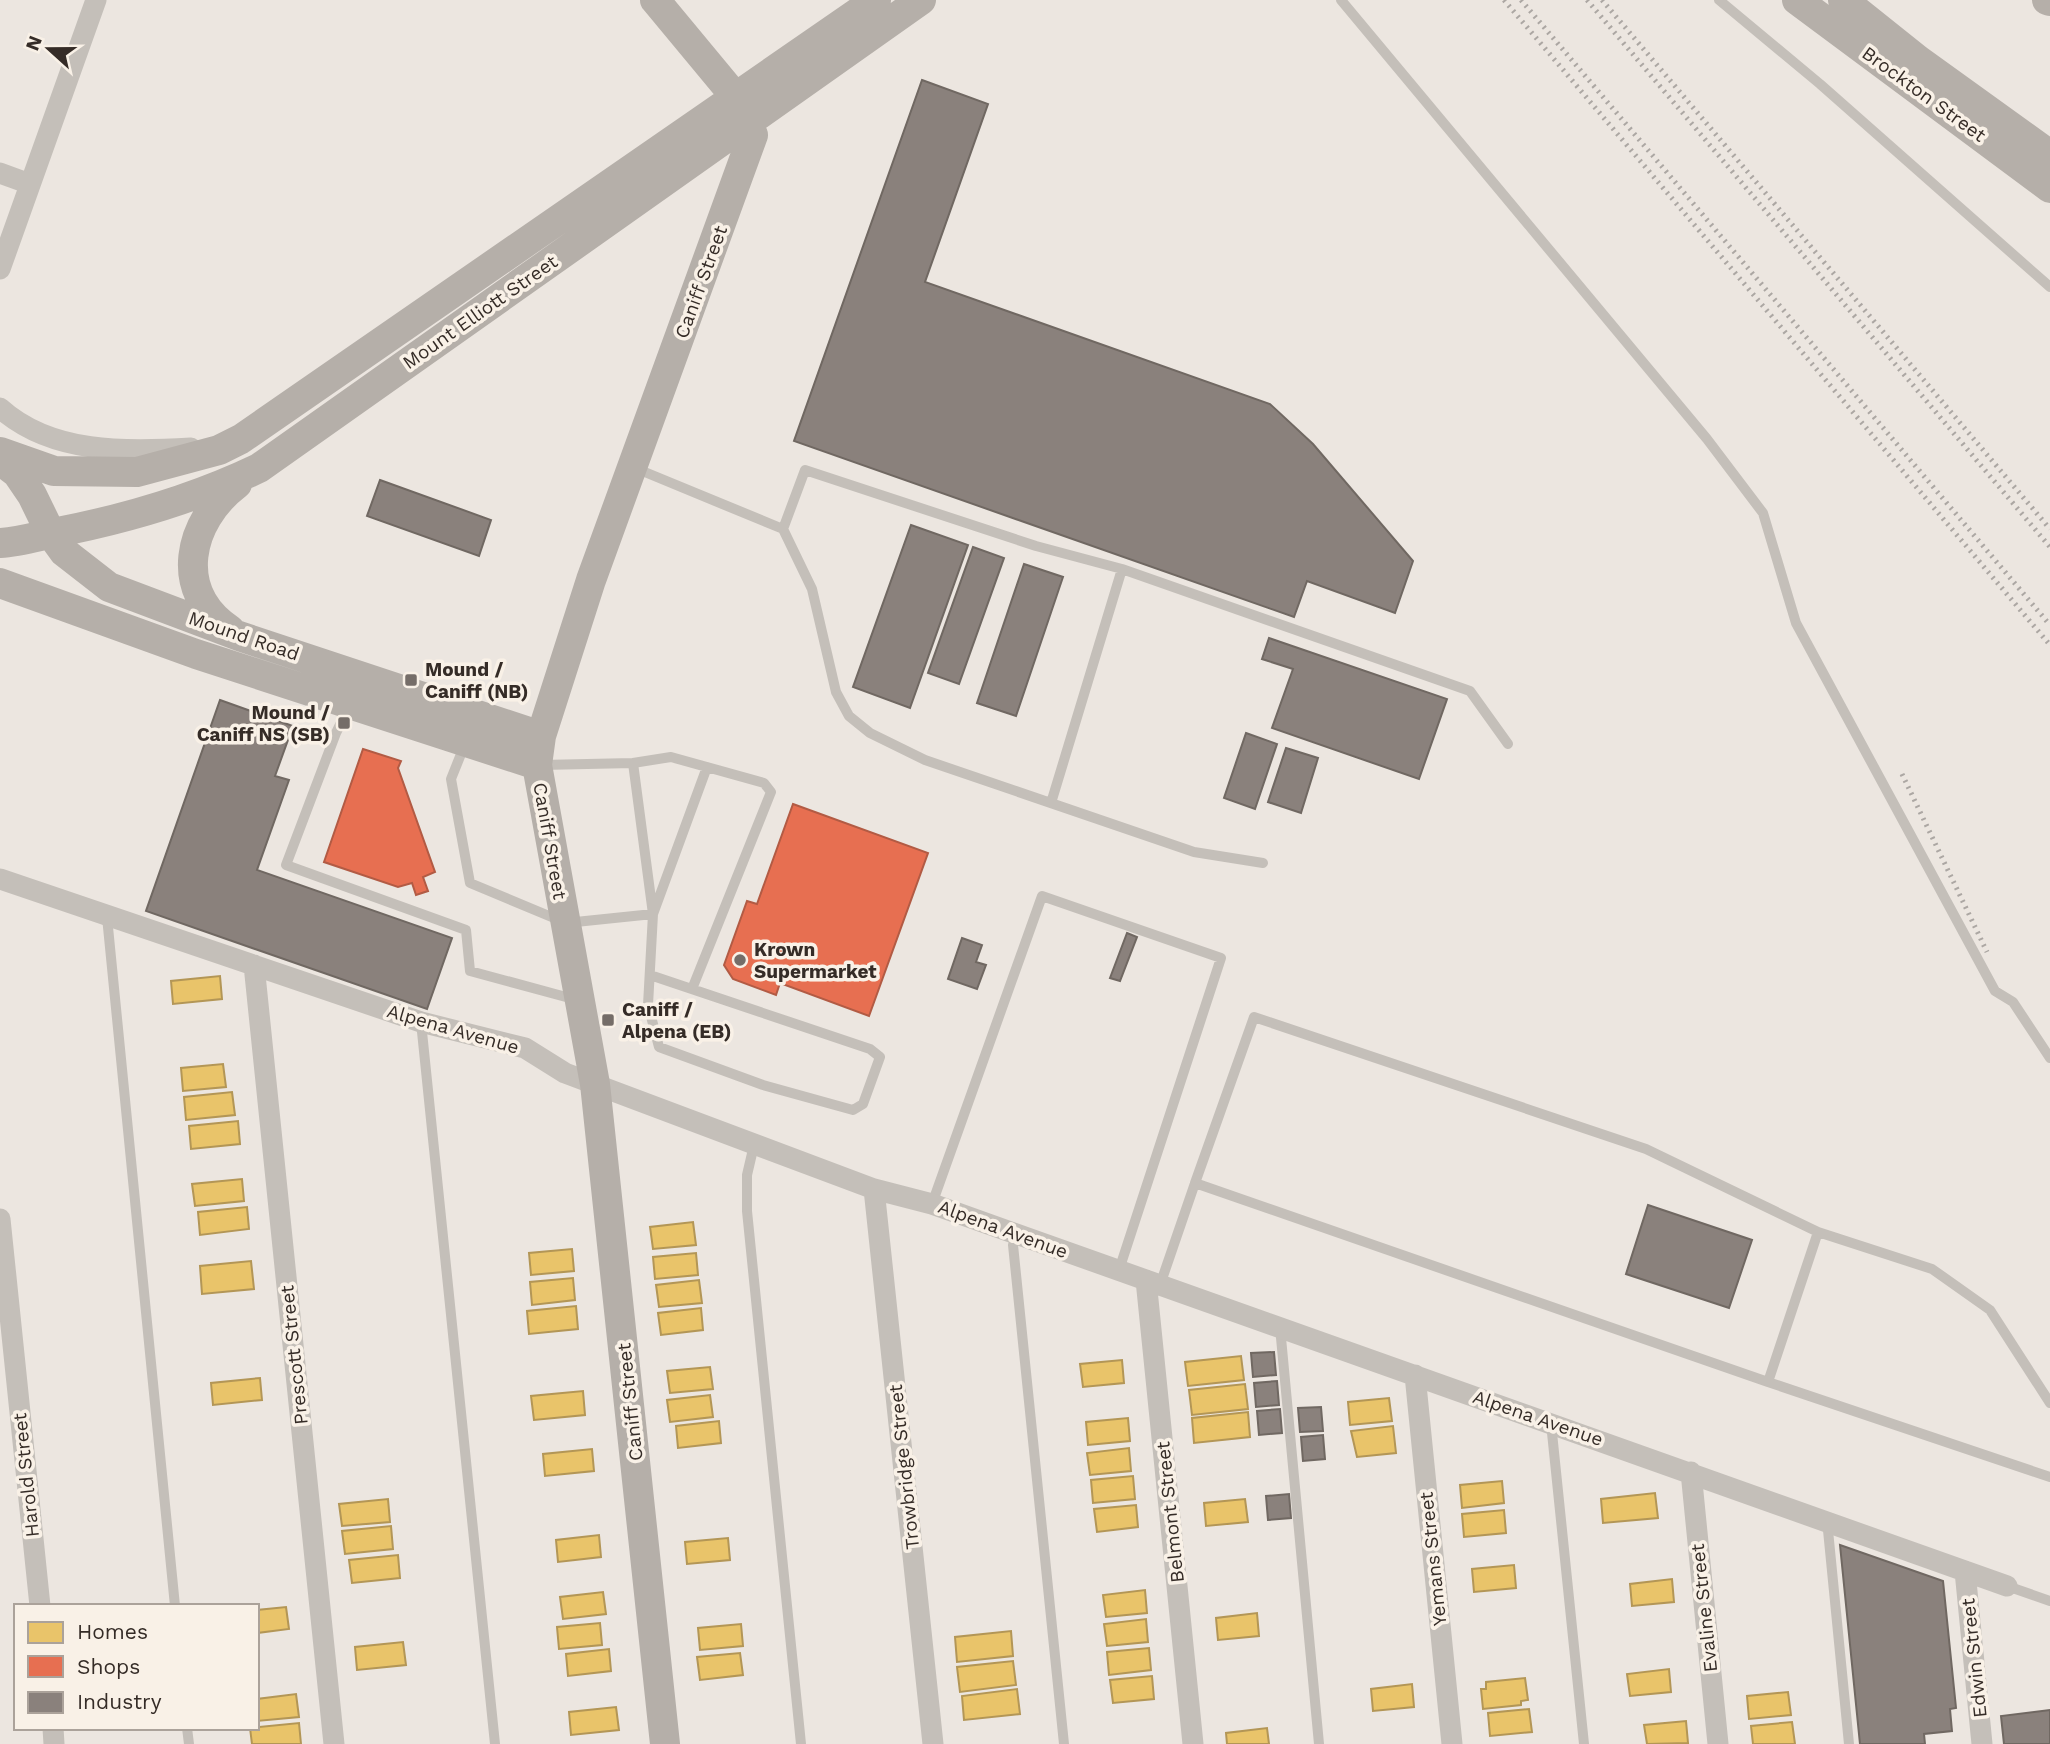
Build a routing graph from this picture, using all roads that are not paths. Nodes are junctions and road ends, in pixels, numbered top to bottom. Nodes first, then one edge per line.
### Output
1 (96, 0) edge
2 (655, 0) edge
3 (876, 0) edge
4 (921, 0) edge
5 (1341, 0) edge
6 (1719, 0) edge
7 (1797, 0) edge
8 (1843, 0) edge
9 (2050, 155) edge
10 (0, 173) edge
11 (30, 184) junction
12 (634, 188) junction
13 (2050, 188) edge
14 (0, 269) edge
15 (2050, 287) edge
16 (0, 408) edge
17 (241, 439) junction
18 (0, 452) edge
19 (0, 460) edge
20 (632, 467) junction
21 (259, 468) junction
22 (783, 529) junction
23 (51, 534) junction
24 (0, 543) edge
25 (1122, 569) junction
26 (0, 583) edge
27 (239, 636) junction
28 (350, 704) junction
29 (541, 736) junction
30 (466, 742) junction
31 (1508, 744) dead end
32 (634, 764) junction
33 (537, 765) junction
34 (707, 767) junction
35 (1051, 803) junction
36 (1263, 863) dead end
37 (0, 879) edge
38 (653, 914) junction
39 (107, 917) junction
40 (566, 923) junction
41 (254, 965) junction
42 (650, 975) junction
43 (692, 989) junction
44 (580, 1001) junction
45 (421, 1022) junction
46 (2050, 1058) edge
47 (596, 1084) junction
48 (754, 1145) junction
49 (1195, 1183) junction
50 (874, 1189) junction
51 (932, 1204) junction
52 (0, 1219) edge
53 (1818, 1232) junction
54 (1016, 1234) junction
55 (1119, 1270) junction
56 (1153, 1283) junction
57 (1280, 1327) junction
58 (1415, 1375) junction
59 (1768, 1382) junction
60 (2050, 1403) edge
61 (1552, 1423) junction
62 (1691, 1472) junction
63 (2050, 1477) edge
64 (1827, 1520) junction
65 (1965, 1571) junction
66 (2007, 1586) joint
67 (2050, 1601) edge
68 (40, 1604) edge
69 (175, 1604) edge
70 (334, 1744) edge
71 (495, 1744) edge
72 (665, 1744) edge
73 (801, 1744) edge
74 (933, 1744) edge
75 (1064, 1744) edge
76 (1193, 1744) edge
77 (1319, 1744) edge
78 (1452, 1744) edge
79 (1584, 1744) edge
80 (1718, 1744) edge
81 (1849, 1744) edge
82 (1982, 1744) edge

1 - 11 street
2 - 20 street, Caniff Street
3 - 12 street, Mount Elliott Street
4 - 12 street, Mount Elliott Street
5 - 46 lane
6 - 15 lane
7 - 13 street, Brockton Street
8 - 9 street, Brockton Street
10 - 11 street
11 - 14 street
12 - 17 street, Mount Elliott Street
12 - 21 street, Mount Elliott Street
16 - 17 street
17 - 18 street, Mount Elliott Street
19 - 23 street, Mound Road
20 - 22 lane
20 - 29 street, Caniff Street
21 - 23 street, Mount Elliott Street
21 - 27 street
22 - 25 lane
22 - 35 lane
23 - 24 street, Mount Elliott Street
23 - 27 street, Mound Road
25 - 31 lane
25 - 35 lane
26 - 28 street, Mound Road
27 - 29 street, Mound Road
28 - 30 street, Mound Road
28 - 44 lane
29 - 33 street, Caniff Street
30 - 33 street, Mound Road
30 - 40 lane
32 - 33 lane
32 - 34 lane
32 - 38 lane
33 - 40 street, Caniff Street
34 - 38 lane
34 - 43 lane
35 - 36 lane
37 - 39 street, Alpena Avenue
38 - 40 lane
38 - 42 lane
39 - 41 street, Alpena Avenue
39 - 69 lane
40 - 44 street, Caniff Street
41 - 45 street, Alpena Avenue
41 - 70 street, Prescott Street
42 - 43 lane
42 - 43 lane
44 - 47 street, Caniff Street
45 - 47 street, Alpena Avenue
45 - 71 lane
47 - 48 street, Alpena Avenue
47 - 72 street, Caniff Street
48 - 50 street, Alpena Avenue
48 - 73 lane
49 - 53 lane
49 - 56 lane
49 - 59 lane
50 - 51 street, Alpena Avenue
50 - 74 street, Trowbridge Street
51 - 54 street, Alpena Avenue
51 - 55 lane
52 - 68 street, Harold Street
53 - 59 lane
53 - 60 lane
54 - 55 street, Alpena Avenue
54 - 75 lane
55 - 56 street, Alpena Avenue
56 - 57 street, Alpena Avenue
56 - 76 street, Belmont Street
57 - 58 street, Alpena Avenue
57 - 77 lane
58 - 61 street, Alpena Avenue
58 - 78 street, Yemans Street
59 - 63 lane
61 - 62 street, Alpena Avenue
61 - 79 lane
62 - 64 street, Alpena Avenue
62 - 80 street, Evaline Street
64 - 65 street, Alpena Avenue
64 - 81 lane
65 - 66 street, Alpena Avenue
65 - 82 street, Edwin Street
66 - 67 lane

